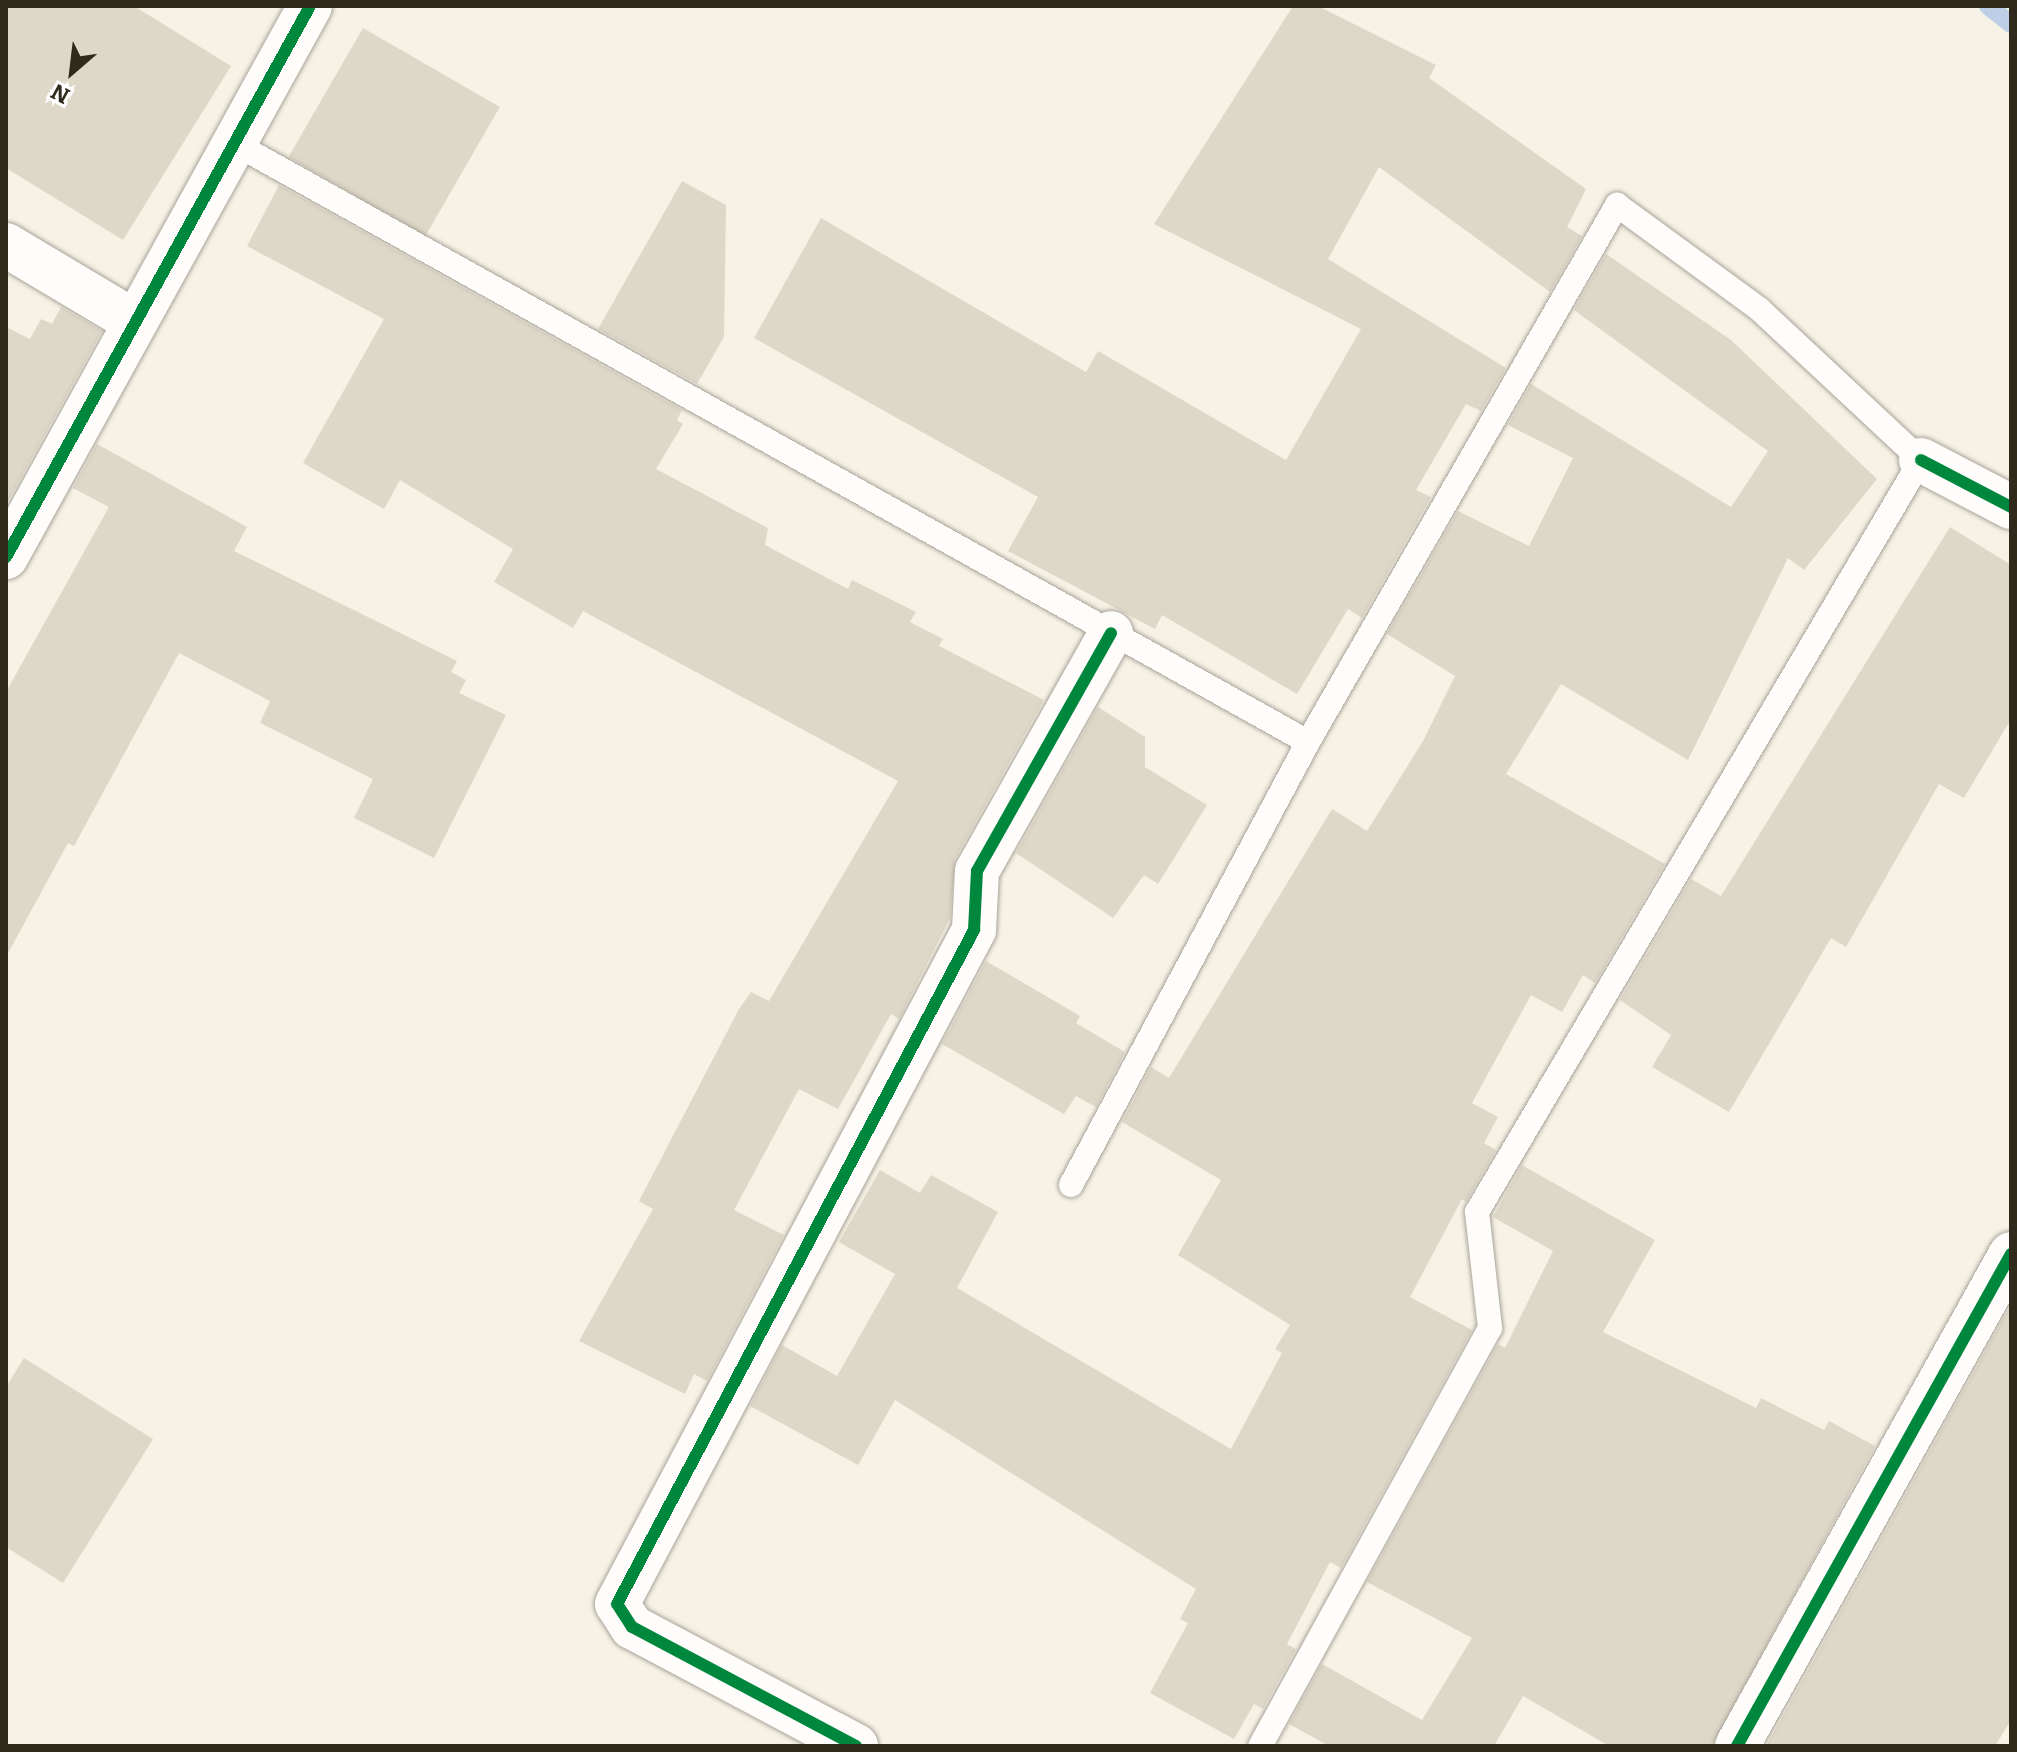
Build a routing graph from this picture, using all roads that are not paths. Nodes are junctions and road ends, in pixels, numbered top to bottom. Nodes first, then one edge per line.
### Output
1 (310, 6) edge
2 (234, 143) junction
3 (6, 245) edge
4 (135, 322) junction
5 (1921, 460) junction
6 (20, 500) edge
7 (2011, 507) edge
8 (6, 557) edge
9 (1111, 633) junction
10 (1308, 742) junction
11 (1071, 1185) dead end
12 (2011, 1254) edge
13 (856, 1746) edge
14 (1260, 1746) edge
15 (1737, 1746) edge

1 - 2 street
2 - 4 street
2 - 9 lane
3 - 4 street
4 - 6 street
5 - 7 street
5 - 10 lane
5 - 14 lane
6 - 8 street
9 - 10 lane
9 - 13 street
10 - 11 lane
12 - 15 street

